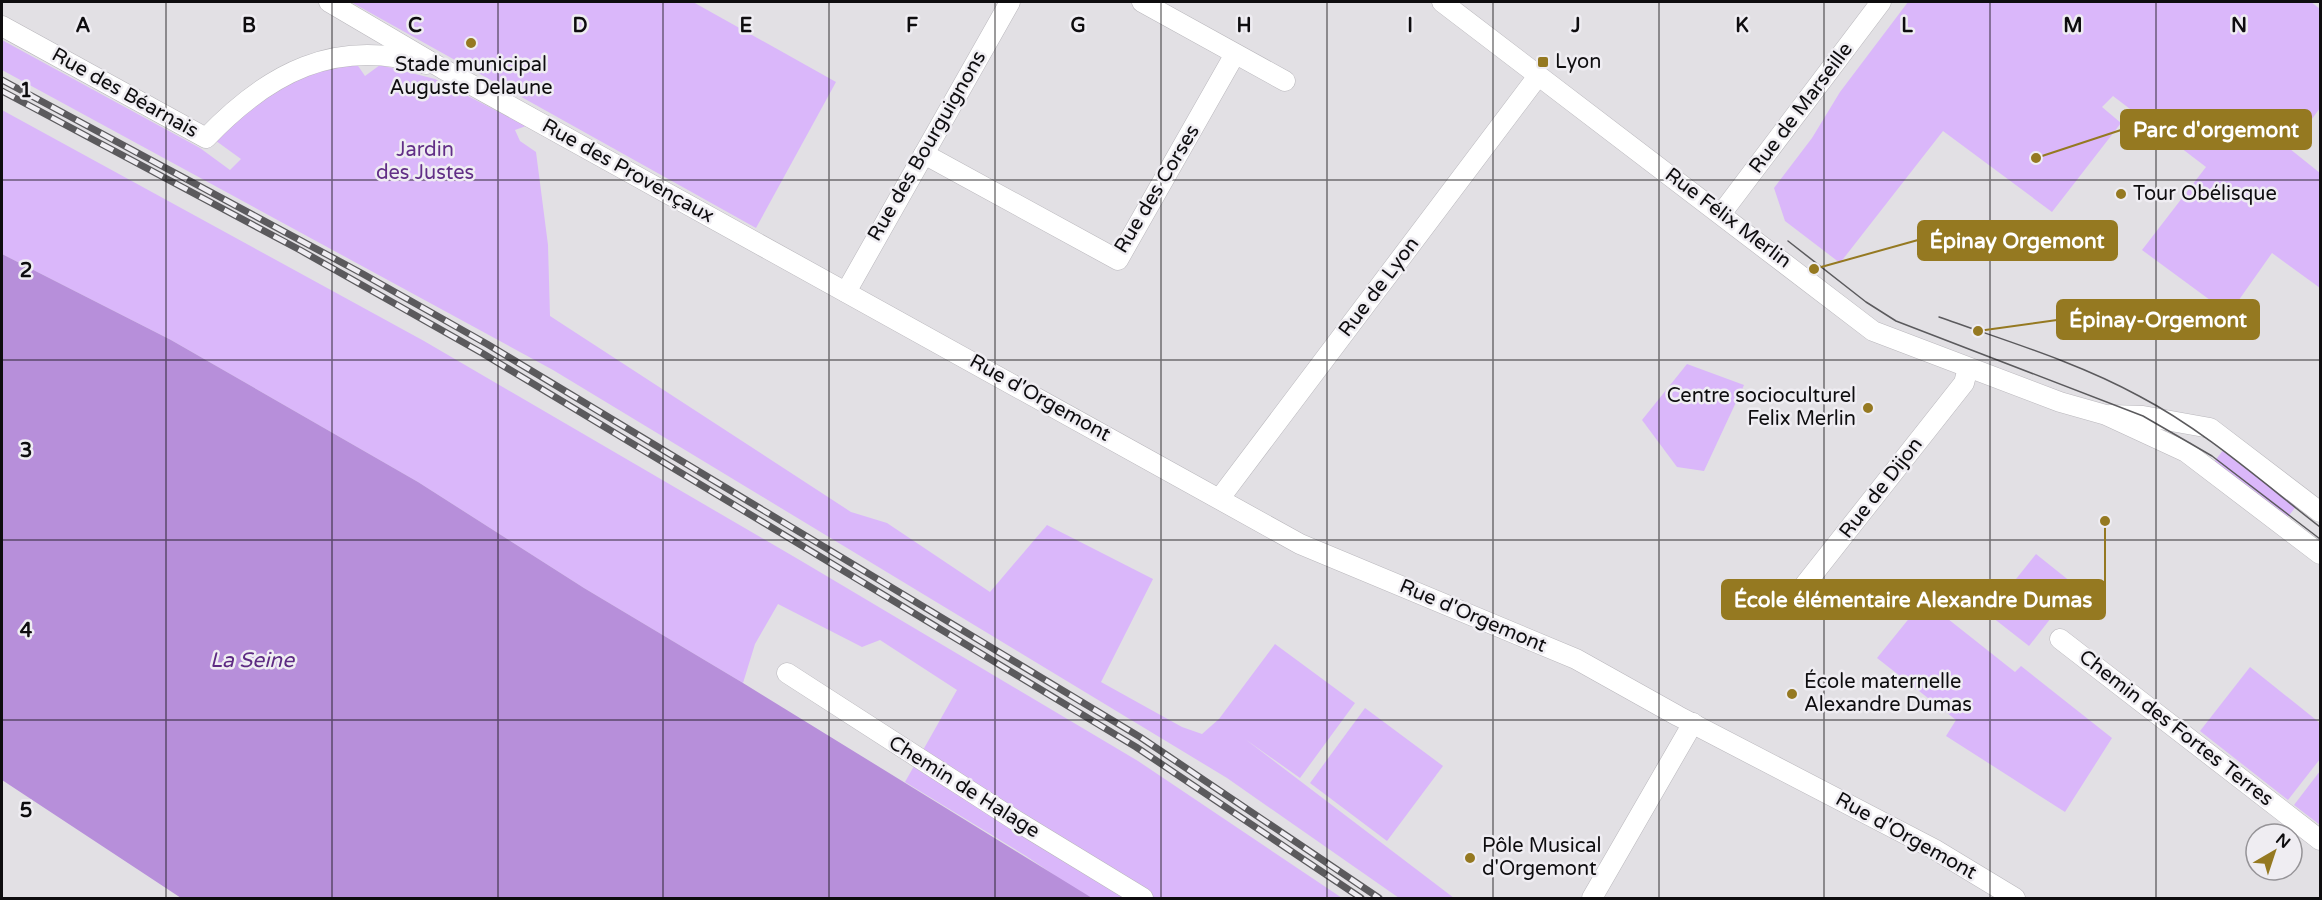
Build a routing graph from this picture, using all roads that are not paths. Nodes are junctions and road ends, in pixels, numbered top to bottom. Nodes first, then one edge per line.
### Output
1 (329, 2) edge
2 (1010, 2) edge
3 (1142, 2) edge
4 (1442, 2) edge
5 (1881, 2) edge
6 (2, 26) edge
7 (1235, 54) junction
8 (443, 69) junction
9 (1538, 76) junction
10 (1285, 81) dead end
11 (924, 154) junction
12 (1721, 214) junction
13 (846, 292) junction
14 (930, 338) joint
15 (1968, 368) junction
16 (2106, 415) junction
17 (2210, 428) junction
18 (2186, 452) junction
19 (1220, 498) junction
20 (2320, 512) edge
21 (2320, 554) edge
22 (1788, 606) dead end
23 (2060, 639) dead end
24 (787, 673) dead end
25 (1693, 723) junction
26 (2320, 840) edge
27 (1143, 898) edge
28 (1592, 898) edge
29 (2015, 898) edge

1 - 8 street, Rue des Provençaux
2 - 11 street, Rue des Bourguignons
3 - 7 street
4 - 9 street, Rue Félix Merlin
5 - 12 street, Rue de Marseille
6 - 8 street, Rue des Béarnais
7 - 10 street
7 - 11 street, Rue des Corses
8 - 13 street, Rue des Provençaux
9 - 12 street, Rue Félix Merlin
9 - 19 street, Rue de Lyon
11 - 13 street, Rue des Bourguignons
12 - 15 street, Rue Félix Merlin
13 - 14 street, Rue des Provençaux
14 - 19 street, Rue d'Orgemont
15 - 16 street, Rue Félix Merlin
15 - 22 street, Rue de Dijon
16 - 17 street, Rue Félix Merlin
16 - 18 street, Rue Félix Merlin
17 - 18 street
17 - 20 street, Rue Félix Merlin
18 - 21 street, Rue Félix Merlin
19 - 25 street, Rue d'Orgemont
23 - 26 street, Chemin des Fortes Terres
24 - 27 street, Chemin de Halage
25 - 28 street
25 - 29 street, Rue d'Orgemont

